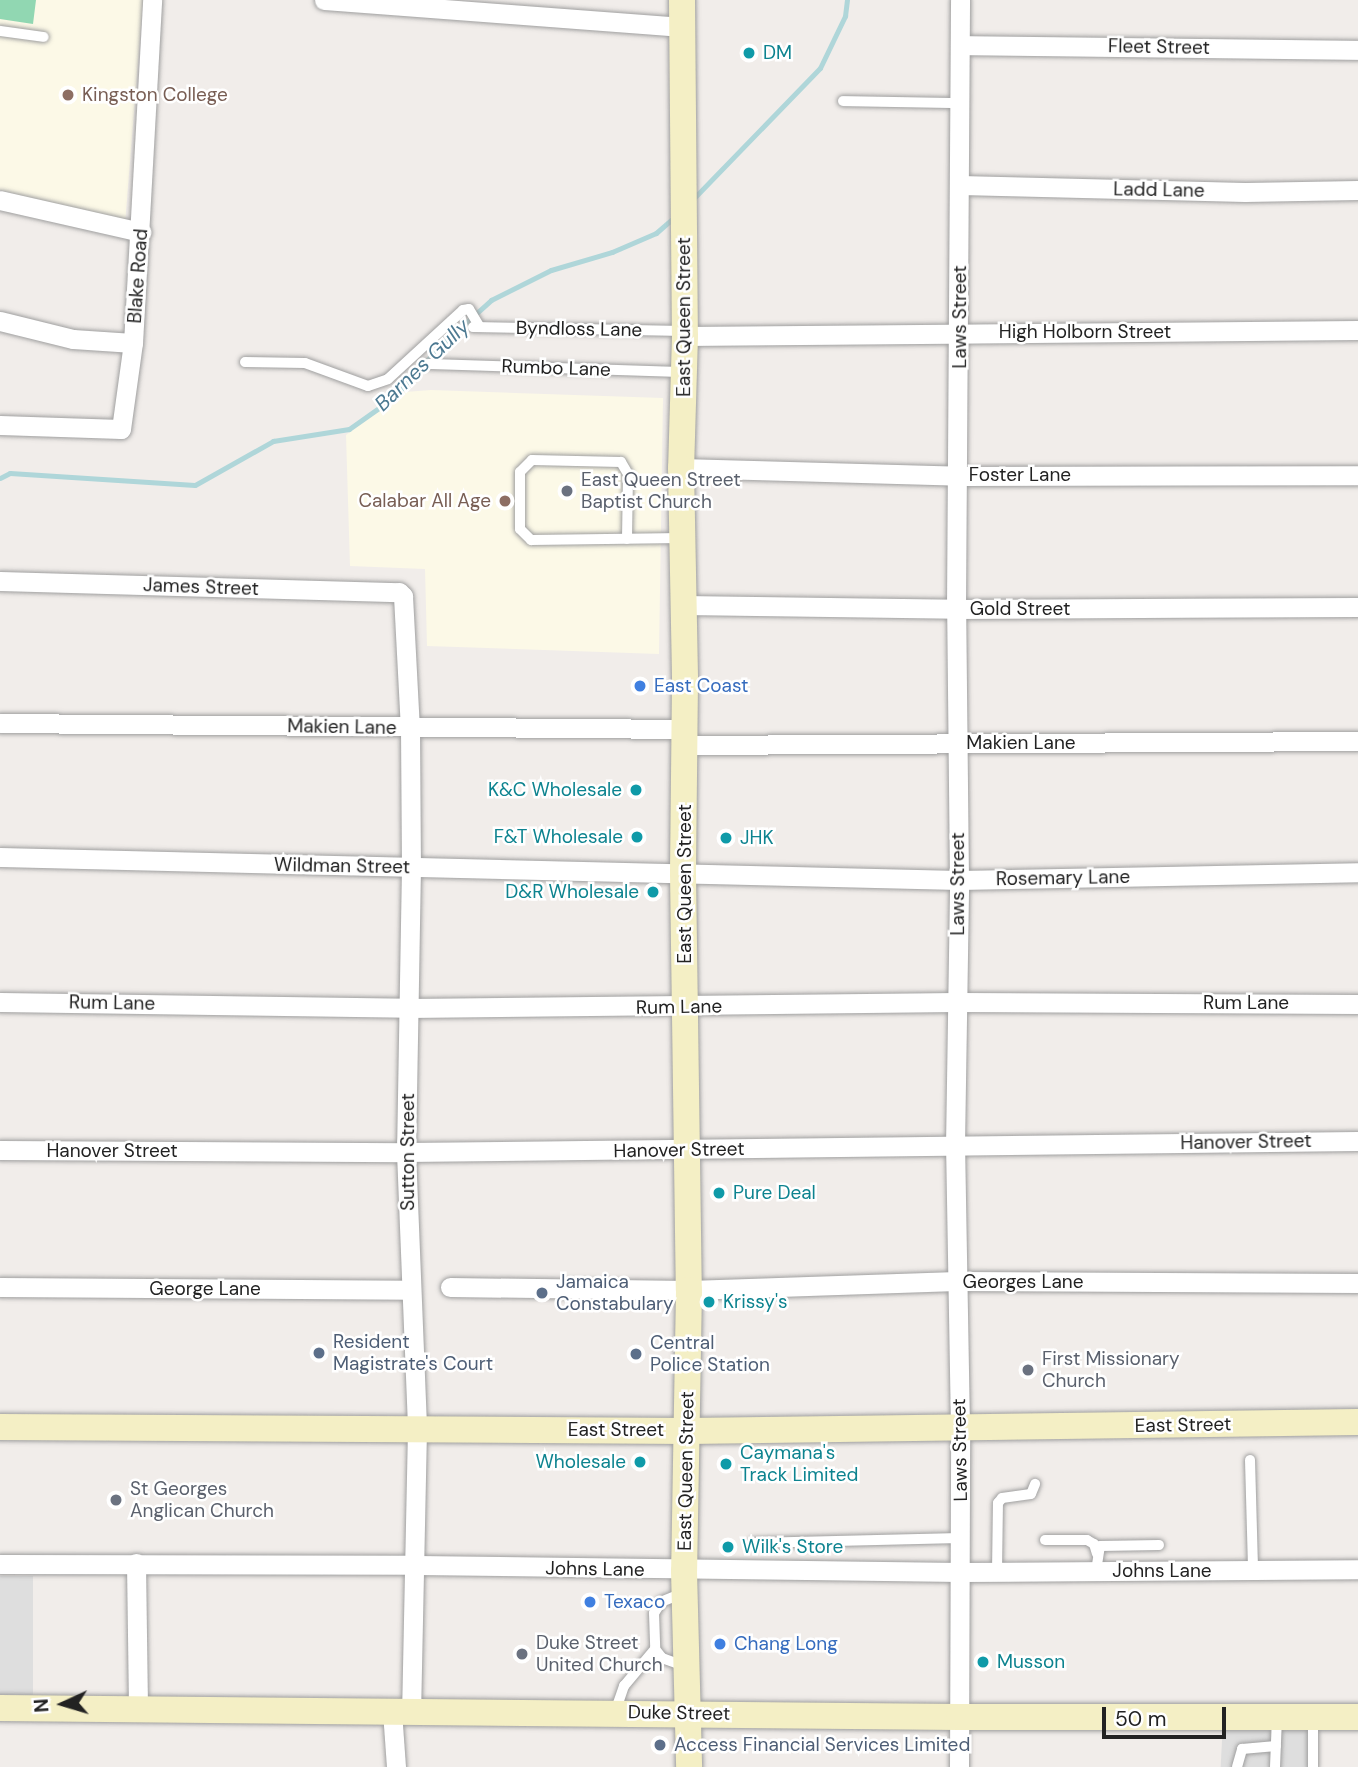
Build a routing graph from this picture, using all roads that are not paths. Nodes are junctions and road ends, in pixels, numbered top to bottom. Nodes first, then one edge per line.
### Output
1 (152, 0) edge
2 (324, 0) edge
3 (682, 0) edge
4 (960, 0) edge
5 (683, 27) junction
6 (0, 31) edge
7 (44, 37) dead end
8 (960, 45) junction
9 (1358, 50) edge
10 (844, 101) dead end
11 (960, 103) junction
12 (960, 185) junction
13 (1358, 190) edge
14 (0, 200) edge
15 (141, 232) junction
16 (0, 321) edge
17 (1358, 330) edge
18 (961, 332) junction
19 (685, 334) junction
20 (133, 343) junction
21 (245, 362) dead end
22 (428, 364) dead end
23 (684, 372) junction
24 (0, 425) edge
25 (681, 468) junction
26 (1358, 475) edge
27 (960, 476) junction
28 (682, 538) junction
29 (627, 539) junction
30 (0, 581) edge
31 (402, 594) joint
32 (683, 605) junction
33 (1358, 607) edge
34 (956, 609) junction
35 (0, 723) edge
36 (410, 727) junction
37 (684, 737) junction
38 (1358, 741) edge
39 (956, 743) junction
40 (0, 857) edge
41 (411, 867) junction
42 (1358, 872) edge
43 (683, 873) junction
44 (960, 880) junction
45 (0, 1002) edge
46 (957, 1002) junction
47 (1358, 1004) edge
48 (686, 1007) junction
49 (408, 1008) junction
50 (1358, 1141) edge
51 (955, 1146) junction
52 (0, 1150) edge
53 (686, 1150) junction
54 (406, 1153) junction
55 (957, 1281) junction
56 (1358, 1283) edge
57 (0, 1287) edge
58 (450, 1287) dead end
59 (410, 1290) junction
60 (689, 1290) junction
61 (1358, 1422) edge
62 (0, 1427) edge
63 (960, 1428) junction
64 (417, 1429) junction
65 (688, 1431) junction
66 (1250, 1460) dead end
67 (1035, 1484) dead end
68 (961, 1538) junction
69 (1045, 1540) dead end
70 (753, 1543) dead end
71 (1159, 1545) dead end
72 (1096, 1562) junction
73 (136, 1563) junction
74 (0, 1564) edge
75 (416, 1565) junction
76 (1358, 1569) edge
77 (1254, 1570) junction
78 (960, 1572) junction
79 (997, 1572) junction
80 (685, 1581) junction
81 (655, 1649) junction
82 (688, 1667) junction
83 (0, 1708) edge
84 (138, 1708) junction
85 (402, 1711) junction
86 (615, 1713) junction
87 (690, 1713) junction
88 (959, 1717) junction
89 (1277, 1717) junction
90 (1313, 1717) junction
91 (1358, 1717) edge
92 (1276, 1746) junction
93 (396, 1767) edge
94 (689, 1767) edge
95 (959, 1767) edge
96 (1237, 1767) edge
97 (1275, 1767) edge
98 (1313, 1767) edge

1 - 15 street, Blake Road
2 - 5 street
3 - 5 main road, East Queen Street
4 - 8 street, Laws Street
5 - 19 main road, East Queen Street
6 - 7 lane
8 - 9 street, Fleet Street
8 - 11 street, Laws Street
10 - 11 lane
11 - 12 street, Laws Street
12 - 13 street, Ladd Lane
12 - 18 street, Laws Street
14 - 15 street
15 - 20 street, Blake Road
16 - 20 street
17 - 18 street, High Holborn Street
18 - 19 street, High Holborn Street
18 - 27 street, Laws Street
19 - 21 lane, Byndloss Lane
19 - 23 main road, East Queen Street
20 - 24 street, Blake Road
22 - 23 lane, Rumbo Lane
23 - 25 main road, East Queen Street
25 - 27 street, Foster Lane
25 - 28 main road, East Queen Street
26 - 27 street, Foster Lane
27 - 34 street, Laws Street
28 - 29 lane
28 - 32 main road, East Queen Street
29 - 29 lane
30 - 31 street, James Street
31 - 36 street, Sutton Street
32 - 34 street, Gold Street
32 - 37 main road, East Queen Street
33 - 34 street, Gold Street
34 - 39 street, Laws Street
35 - 36 street, Makien Lane
36 - 37 street, Makien Lane
36 - 41 street, Sutton Street
37 - 39 street, Makien Lane
37 - 43 main road, East Queen Street
38 - 39 street, Makien Lane
39 - 44 street, Laws Street
40 - 41 street, Wildman Street
41 - 43 street, Wildman Street
41 - 49 street, Sutton Street
42 - 44 street, Rosemary Lane
43 - 44 street, Rosemary Lane
43 - 48 main road, East Queen Street
44 - 46 street, Laws Street
45 - 49 street, Rum Lane
46 - 47 street, Rum Lane
46 - 48 street, Rum Lane
46 - 51 street, Laws Street
48 - 49 street, Rum Lane
48 - 53 main road, East Queen Street
49 - 54 street, Sutton Street
50 - 51 street, Hanover Street
51 - 53 street, Hanover Street
51 - 55 street, Laws Street
52 - 54 street, Hanover Street
53 - 54 street, Hanover Street
53 - 60 main road, East Queen Street
54 - 59 street, Sutton Street
55 - 56 street, Georges Lane
55 - 60 street, Georges Lane
55 - 63 street, Laws Street
57 - 59 street, George Lane
58 - 60 street, Georges Lane
59 - 64 street, Sutton Street
60 - 65 main road, East Queen Street
61 - 63 main road, East Street
62 - 64 main road, East Street
63 - 65 main road, East Street
63 - 68 street, Laws Street
64 - 65 main road, East Street
64 - 75 street, Sutton Street
65 - 80 main road, East Queen Street
66 - 77 lane
67 - 79 lane
68 - 70 lane
68 - 78 street, Laws Street
69 - 72 lane
71 - 72 lane
72 - 77 street, Johns Lane
72 - 79 street, Johns Lane
73 - 74 street, Johns Lane
73 - 75 street, Johns Lane
73 - 84 street
75 - 80 street, Johns Lane
75 - 85 street, Sutton Street
76 - 77 street, Johns Lane
78 - 79 street, Johns Lane
78 - 80 street, Johns Lane
78 - 88 street, Laws Street
80 - 81 lane
80 - 82 main road, East Queen Street
81 - 82 lane
81 - 86 lane
82 - 87 main road, East Queen Street
83 - 84 main road, Duke Street
84 - 85 main road, Duke Street
85 - 86 main road, Duke Street
85 - 93 street, Sutton Street
86 - 87 main road, Duke Street
87 - 88 main road, Duke Street
87 - 94 main road, East Queen Street
88 - 89 main road, Duke Street
88 - 95 street, Laws Street
89 - 90 main road, Duke Street
89 - 92 lane
90 - 91 main road, Duke Street
90 - 98 lane
92 - 96 lane
92 - 97 lane

